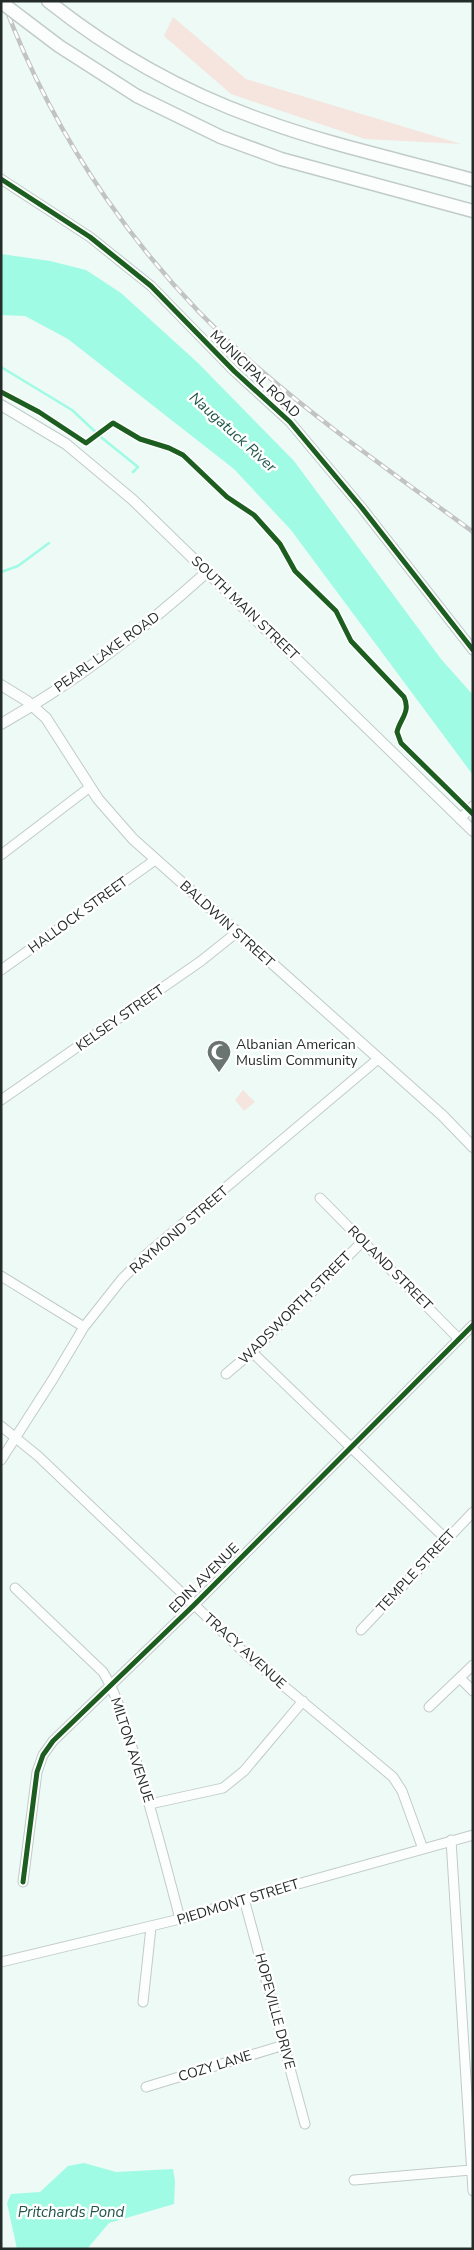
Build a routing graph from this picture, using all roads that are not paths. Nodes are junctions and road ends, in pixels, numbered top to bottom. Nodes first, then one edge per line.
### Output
1 (48, 1) edge
2 (1, 2) edge
3 (1, 179) edge
4 (473, 180) edge
5 (473, 211) edge
6 (1, 405) edge
7 (207, 572) junction
8 (473, 650) edge
9 (1, 685) edge
10 (33, 706) junction
11 (1, 724) edge
12 (90, 787) junction
13 (473, 806) edge
14 (460, 819) junction
15 (473, 831) edge
16 (1, 855) edge
17 (155, 860) junction
18 (236, 932) junction
19 (1, 970) edge
20 (378, 1059) junction
21 (1, 1100) edge
22 (472, 1145) edge
23 (320, 1198) dead end
24 (363, 1241) junction
25 (1, 1276) edge
26 (473, 1325) edge
27 (84, 1327) junction
28 (459, 1339) junction
29 (252, 1352) junction
30 (226, 1374) dead end
31 (1, 1426) edge
32 (16, 1436) junction
33 (351, 1447) junction
34 (1, 1460) edge
35 (473, 1512) edge
36 (446, 1539) junction
37 (15, 1588) dead end
38 (194, 1604) junction
39 (361, 1630) dead end
40 (473, 1665) edge
41 (460, 1678) junction
42 (111, 1684) junction
43 (473, 1691) edge
44 (304, 1701) junction
45 (429, 1707) dead end
46 (150, 1804) junction
47 (473, 1835) edge
48 (451, 1840) junction
49 (422, 1849) junction
50 (23, 1882) dead end
51 (244, 1899) junction
52 (180, 1920) junction
53 (151, 1927) junction
54 (1, 1962) edge
55 (142, 2002) dead end
56 (284, 2045) junction
57 (146, 2087) dead end
58 (305, 2124) dead end
59 (471, 2170) junction
60 (354, 2180) dead end
61 (473, 2191) edge

1 - 4 highway
2 - 5 highway, bridge
3 - 8 street, MUNICIPAL ROAD
6 - 7 main road, SOUTH MAIN STREET
7 - 10 main road, PEARL LAKE ROAD
7 - 14 main road, SOUTH MAIN STREET
9 - 10 main road, BALDWIN STREET
10 - 11 main road, PEARL LAKE ROAD
10 - 12 main road, BALDWIN STREET
12 - 16 street
12 - 17 main road, BALDWIN STREET
13 - 14 street
14 - 15 main road, SOUTH MAIN STREET
17 - 18 main road, BALDWIN STREET
17 - 19 street, HALLOCK STREET
18 - 20 main road, BALDWIN STREET
18 - 21 street, KELSEY STREET
20 - 22 main road, BALDWIN STREET
20 - 27 street, RAYMOND STREET
23 - 24 street, ROLAND STREET
24 - 28 street, ROLAND STREET
24 - 29 street, WADSWORTH STREET
25 - 27 street
26 - 28 street, EDIN AVENUE
27 - 32 street, RAYMOND STREET
28 - 33 street, EDIN AVENUE
29 - 30 street, WADSWORTH STREET
29 - 33 street
31 - 32 street, TRACY AVENUE
32 - 34 street, RAYMOND STREET
32 - 38 street, TRACY AVENUE
33 - 36 street
33 - 38 street, EDIN AVENUE
35 - 36 street, TEMPLE STREET
36 - 39 street, TEMPLE STREET
37 - 42 street, MILTON AVENUE
38 - 42 street, EDIN AVENUE
38 - 44 street, TRACY AVENUE
40 - 41 street
41 - 43 street
41 - 45 street
42 - 46 street, MILTON AVENUE
42 - 50 street, EDIN AVENUE
44 - 46 street
44 - 49 street, TRACY AVENUE
46 - 52 street, MILTON AVENUE
47 - 48 street, PIEDMONT STREET
48 - 49 street, PIEDMONT STREET
48 - 59 street
49 - 51 street, PIEDMONT STREET
51 - 52 street, PIEDMONT STREET
51 - 56 street, HOPEVILLE DRIVE
52 - 53 street, PIEDMONT STREET
53 - 54 street, PIEDMONT STREET
53 - 55 street
56 - 57 street, COZY LANE
56 - 58 street, HOPEVILLE DRIVE
59 - 60 street
59 - 61 street

